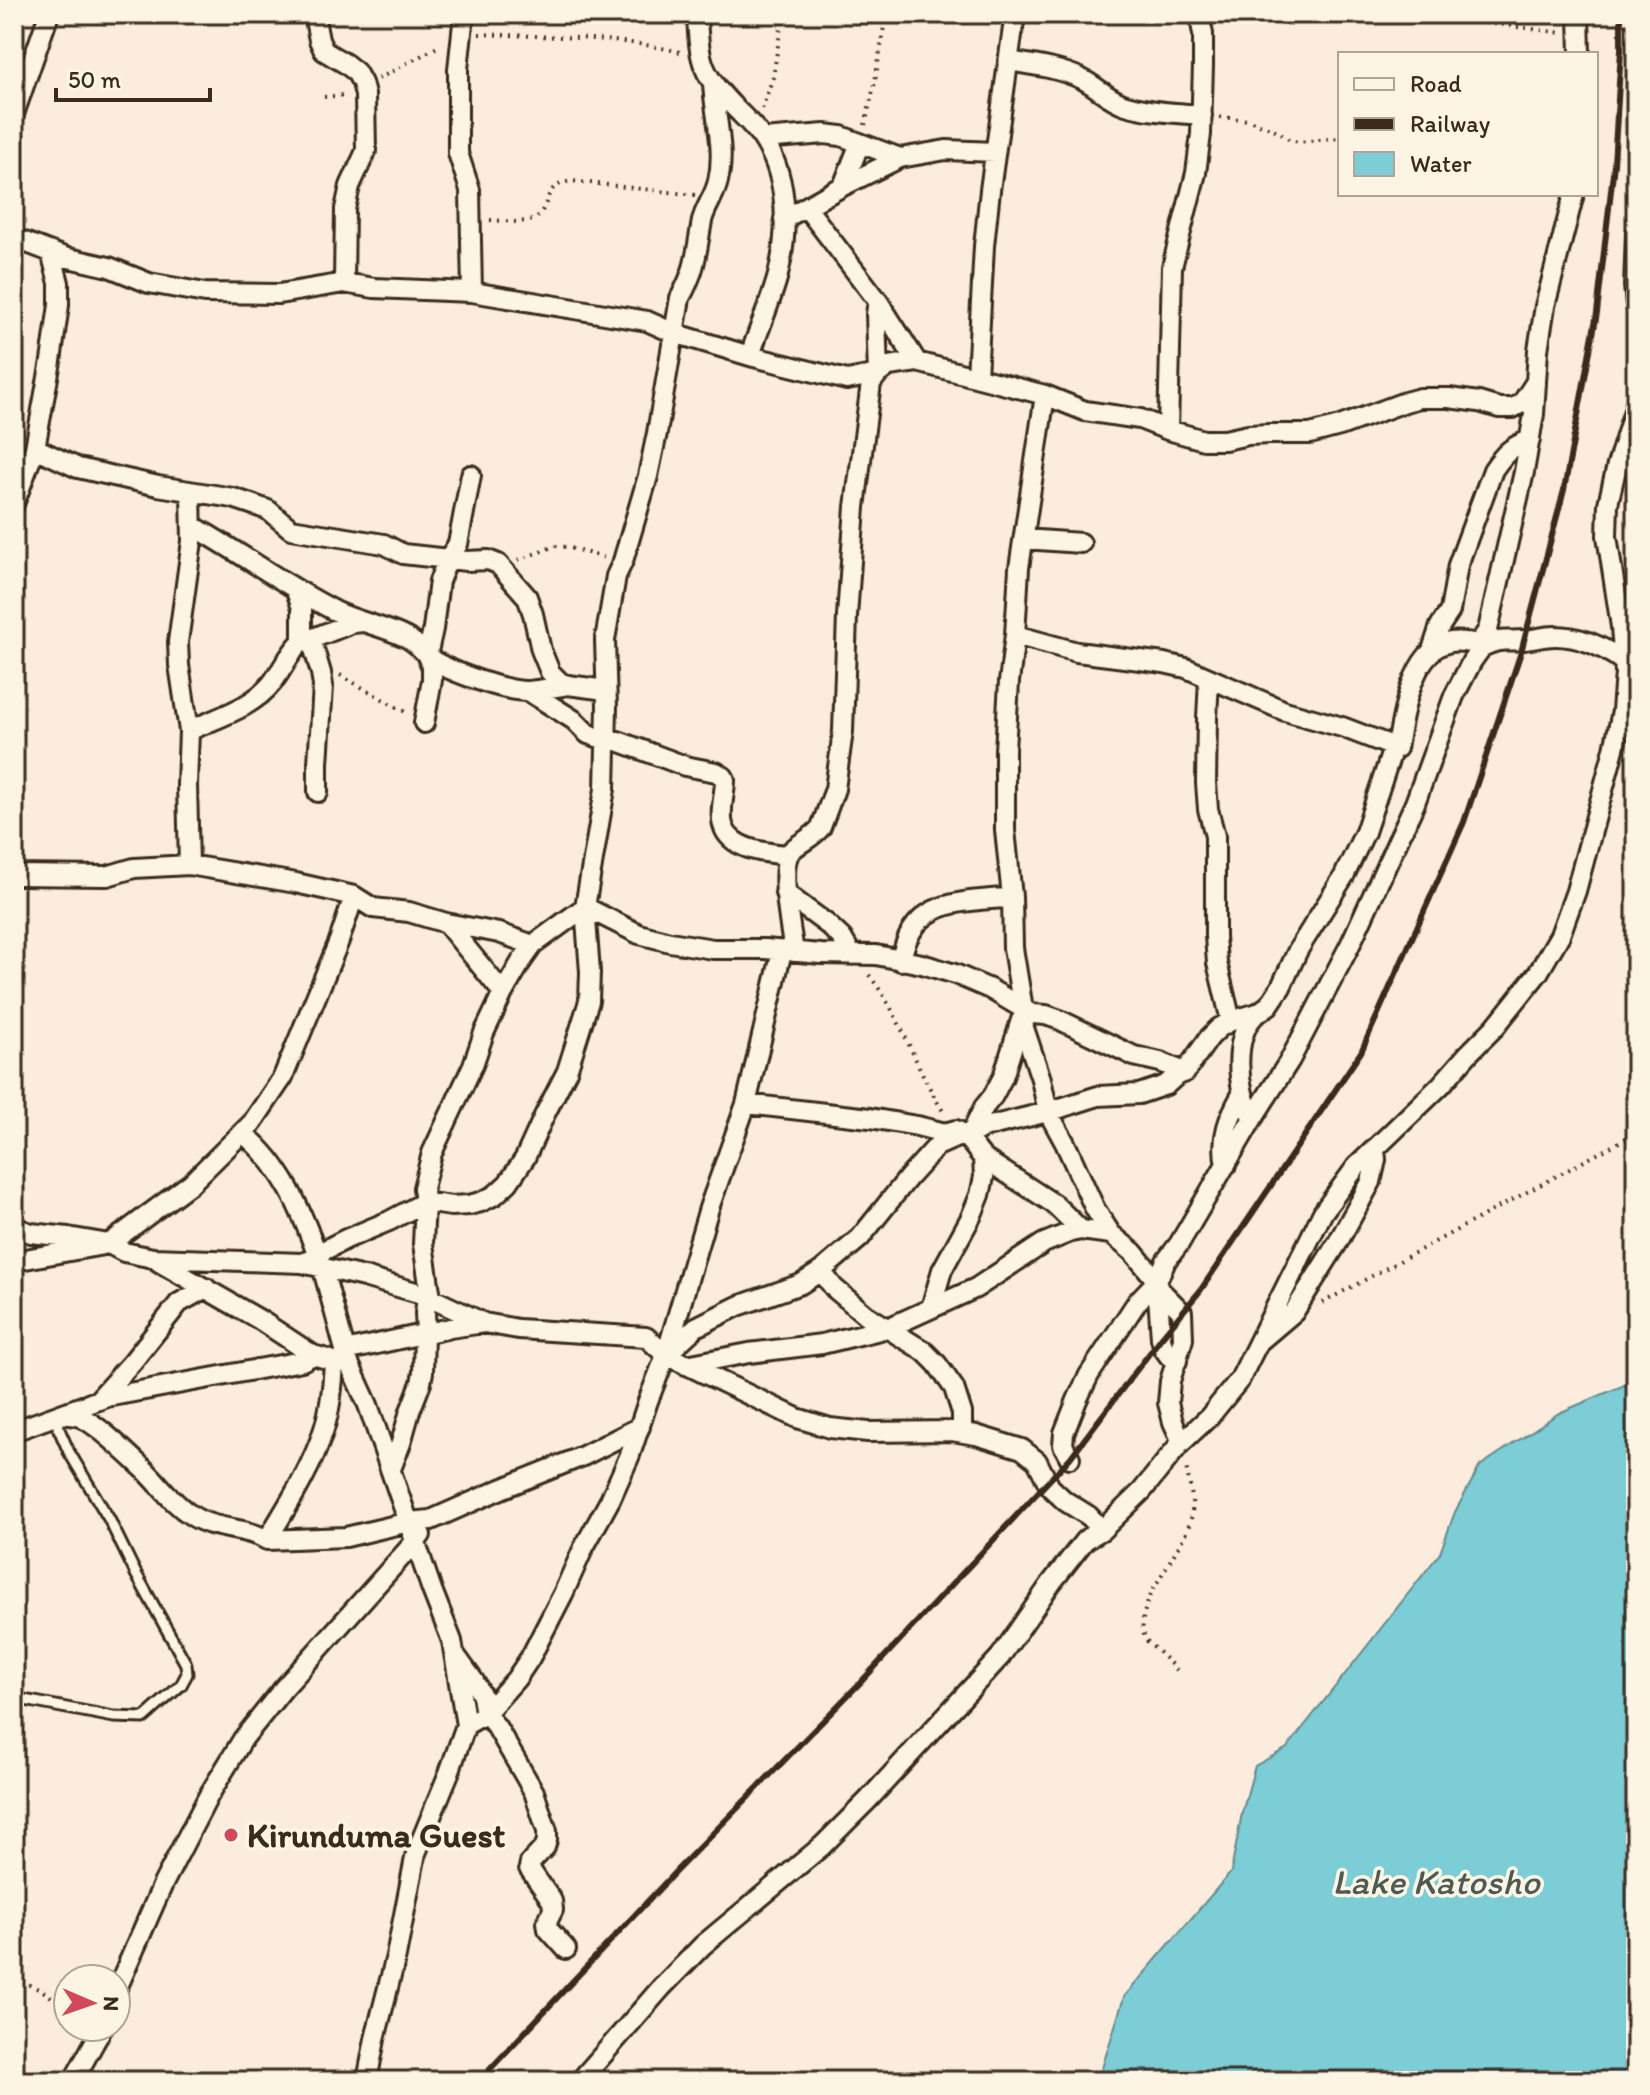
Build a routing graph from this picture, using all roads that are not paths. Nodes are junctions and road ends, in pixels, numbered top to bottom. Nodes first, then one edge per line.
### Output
1 (49, 14) edge
2 (314, 14) edge
3 (464, 14) edge
4 (697, 14) edge
5 (1015, 14) edge
6 (1199, 14) edge
7 (1579, 14) edge
8 (1580, 45) edge
9 (1008, 61) junction
10 (713, 82) junction
11 (14, 114) edge
12 (1202, 115) junction
13 (758, 133) junction
14 (860, 143) junction
15 (995, 152) junction
16 (900, 158) junction
17 (843, 186) junction
18 (1573, 196) edge
19 (806, 207) junction
20 (784, 219) junction
21 (1636, 234) edge
22 (14, 238) edge
23 (51, 252) junction
24 (344, 283) junction
25 (472, 292) junction
26 (878, 301) junction
27 (1636, 305) edge
28 (674, 333) junction
29 (750, 356) junction
30 (917, 362) junction
31 (878, 374) junction
32 (977, 377) junction
33 (1535, 383) junction
34 (1045, 395) junction
35 (1636, 404) edge
36 (1168, 430) junction
37 (1530, 440) junction
38 (35, 448) junction
39 (471, 475) dead end
40 (191, 492) junction
41 (14, 504) edge
42 (193, 526) junction
43 (1024, 539) junction
44 (1081, 543) dead end
45 (448, 559) junction
46 (296, 591) junction
47 (364, 622) junction
48 (1015, 635) junction
49 (306, 640) junction
50 (1481, 645) junction
51 (1432, 650) junction
52 (427, 656) junction
53 (1624, 662) junction
54 (1209, 679) junction
55 (568, 685) junction
56 (606, 690) junction
57 (528, 691) junction
58 (424, 723) road end
59 (189, 731) junction
60 (606, 740) junction
61 (1397, 748) junction
62 (318, 792) dead end
63 (788, 855) junction
64 (189, 865) junction
65 (14, 875) edge
66 (785, 893) junction
67 (354, 896) junction
68 (1012, 897) junction
69 (585, 907) junction
70 (446, 923) junction
71 (533, 945) junction
72 (788, 951) junction
73 (852, 955) junction
74 (901, 961) junction
75 (503, 993) junction
76 (1023, 1009) junction
77 (1257, 1013) junction
78 (1231, 1021) junction
79 (1185, 1072) junction
80 (1242, 1094) junction
81 (746, 1104) junction
82 (1048, 1112) junction
83 (1253, 1118) junction
84 (963, 1132) junction
85 (243, 1133) junction
86 (1375, 1148) junction
87 (983, 1158) junction
88 (1226, 1165) junction
89 (425, 1202) junction
90 (22, 1230) edge
91 (1081, 1230) junction
92 (1111, 1234) junction
93 (109, 1244) junction
94 (153, 1258) junction
95 (14, 1261) edge
96 (314, 1262) junction
97 (821, 1271) junction
98 (1157, 1284) junction
99 (206, 1288) junction
100 (429, 1297) junction
101 (931, 1308) junction
102 (484, 1323) junction
103 (888, 1328) junction
104 (425, 1333) junction
105 (1258, 1343) junction
106 (313, 1355) junction
107 (666, 1355) junction
108 (343, 1358) junction
109 (686, 1365) junction
110 (98, 1400) junction
111 (61, 1414) junction
112 (640, 1427) junction
113 (14, 1431) edge
114 (962, 1432) junction
115 (1181, 1444) junction
116 (1070, 1458) dead end
117 (391, 1469) junction
118 (431, 1520) junction
119 (409, 1522) junction
120 (1102, 1530) junction
121 (267, 1540) junction
122 (416, 1542) junction
123 (454, 1654) junction
124 (14, 1698) edge
125 (485, 1714) junction
126 (466, 1725) junction
127 (566, 1949) dead end
128 (128, 1963) edge
129 (94, 2043) edge
130 (73, 2081) edge
131 (367, 2081) edge
132 (580, 2081) edge

1 - 11 street
2 - 24 street
3 - 25 street
4 - 10 street
5 - 9 street
6 - 12 street
7 - 8 street
9 - 12 street
9 - 15 street
10 - 13 street
10 - 28 street
12 - 36 street
13 - 14 street
13 - 20 street
14 - 16 street
14 - 17 street
15 - 16 street
15 - 32 street
16 - 17 street
17 - 19 street
18 - 33 street
19 - 20 street
19 - 26 street
20 - 29 street
21 - 27 street
22 - 23 street
23 - 24 street
23 - 38 street
24 - 25 street
25 - 28 street
26 - 30 street
26 - 31 street
28 - 29 street
28 - 56 street
29 - 31 street
30 - 31 street
30 - 32 street
31 - 63 street
32 - 34 street
33 - 36 street
33 - 37 street
34 - 36 street
34 - 43 street
35 - 53 street
37 - 50 street
37 - 51 street
38 - 40 street
38 - 41 street
39 - 45 street
40 - 42 street
40 - 45 street
42 - 46 street
42 - 59 street
43 - 44 street
43 - 48 street
45 - 52 street
45 - 55 street
46 - 47 street
46 - 49 street
47 - 49 street
47 - 52 street
48 - 54 street
48 - 68 street
49 - 59 street
49 - 62 street
50 - 51 street
50 - 53 street
50 - 83 street
51 - 61 street
52 - 57 street
52 - 58 street
53 - 86 street
54 - 61 street
54 - 78 street
55 - 56 street
55 - 57 street
56 - 60 street
57 - 60 street
59 - 64 street
60 - 63 street
60 - 69 street
61 - 77 street
63 - 66 street
64 - 65 street
64 - 67 street
66 - 72 street
66 - 73 street
67 - 70 street
67 - 85 street
68 - 74 street
68 - 76 street
69 - 71 street
69 - 72 street
69 - 89 street
70 - 71 street
70 - 75 street
71 - 75 street
72 - 73 street
72 - 81 street
73 - 74 street
74 - 76 street
75 - 89 street
76 - 79 street
76 - 82 street
76 - 84 street
77 - 78 street
77 - 80 street
78 - 79 street
79 - 82 street
80 - 83 street
80 - 88 street
81 - 84 street
81 - 107 street
82 - 84 street
82 - 92 street
83 - 88 street
84 - 87 street
84 - 97 street
85 - 93 street
85 - 96 street
86 - 105 street
86 - 105 street
87 - 91 street
87 - 101 street
88 - 98 street
89 - 96 street
89 - 100 street
90 - 93 street
91 - 92 street
91 - 101 street
92 - 98 street
93 - 94 street
93 - 95 street
94 - 96 street
94 - 99 street
96 - 100 street
96 - 108 street
97 - 103 street
97 - 107 street
98 - 115 street
98 - 116 street
99 - 106 street
99 - 110 street
100 - 102 street
100 - 104 street
101 - 103 street
102 - 104 street
102 - 107 street
103 - 109 street
103 - 114 street
104 - 108 street
104 - 117 street
105 - 115 street
106 - 108 street
106 - 110 street
107 - 109 street
107 - 112 street
108 - 117 street
108 - 121 street
109 - 114 street
110 - 111 street
111 - 113 street
111 - 121 street
111 - 124 lane
112 - 118 street
112 - 125 street
114 - 120 street
115 - 120 street
117 - 119 street
118 - 119 street
118 - 122 street
119 - 121 street
119 - 122 street
120 - 132 street
122 - 123 street
122 - 128 street
123 - 125 street
123 - 126 street
125 - 126 street
125 - 127 street
126 - 131 street
129 - 130 street

